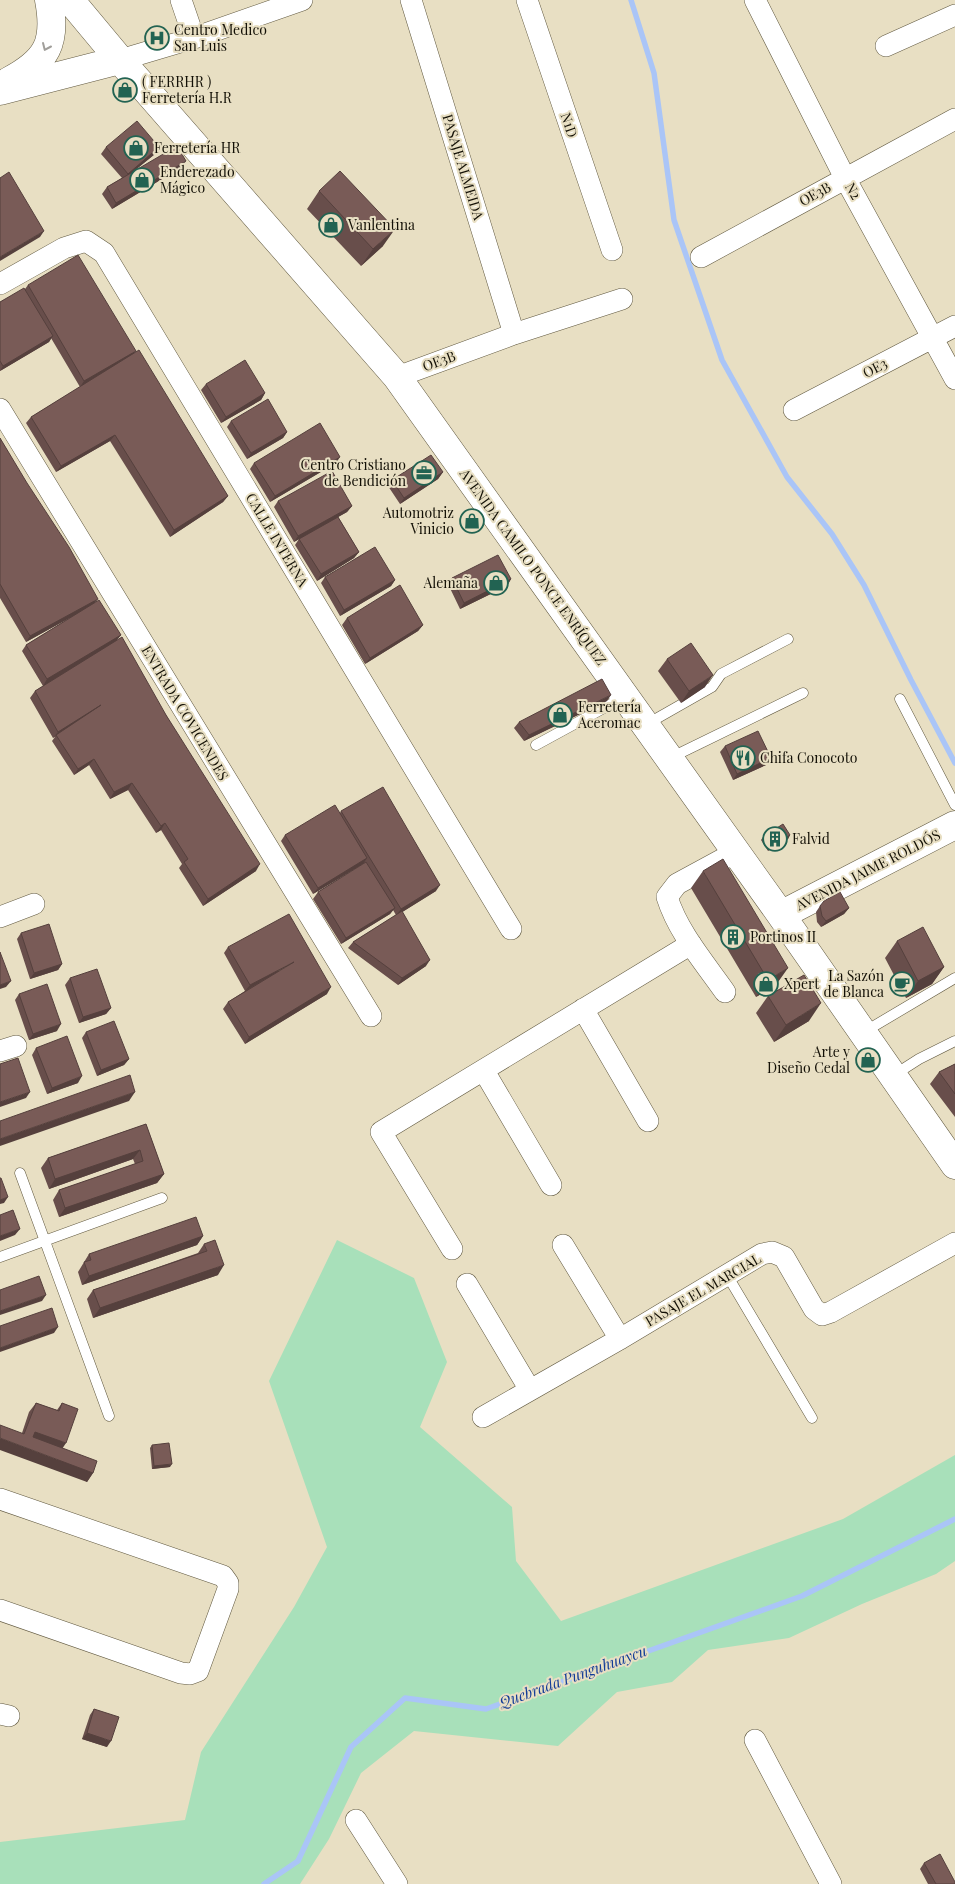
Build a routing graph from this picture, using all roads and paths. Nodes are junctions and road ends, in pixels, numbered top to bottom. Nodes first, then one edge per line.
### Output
1 (49, 0) edge
2 (70, 0) edge
3 (181, 0) edge
4 (302, 0) edge
5 (411, 0) edge
6 (526, 0) edge
7 (755, 0) edge
8 (955, 15) edge
9 (194, 38) junction
10 (886, 46) dead end
11 (120, 60) junction
12 (0, 86) edge
13 (0, 91) edge
14 (955, 119) edge
15 (845, 178) junction
16 (612, 250) dead end
17 (701, 257) dead end
18 (0, 284) edge
19 (622, 299) dead end
20 (955, 326) edge
21 (514, 334) junction
22 (934, 338) junction
23 (397, 377) junction
24 (955, 379) edge
25 (0, 409) edge
26 (794, 410) dead end
27 (788, 639) dead end
28 (803, 693) dead end
29 (625, 696) junction
30 (900, 699) dead end
31 (646, 725) junction
32 (536, 746) dead end
33 (670, 758) junction
34 (955, 805) edge
35 (955, 825) edge
36 (736, 852) junction
37 (34, 904) dead end
38 (781, 915) junction
39 (0, 917) edge
40 (511, 929) dead end
41 (691, 944) junction
42 (955, 978) edge
43 (725, 992) dead end
44 (583, 1009) junction
45 (371, 1016) dead end
46 (863, 1033) junction
47 (955, 1041) edge
48 (484, 1071) junction
49 (893, 1075) junction
50 (648, 1122) dead end
51 (955, 1165) edge
52 (20, 1173) dead end
53 (551, 1185) dead end
54 (162, 1198) dead end
55 (44, 1241) junction
56 (955, 1243) edge
57 (563, 1245) dead end
58 (452, 1249) dead end
59 (0, 1257) edge
60 (727, 1275) junction
61 (467, 1284) dead end
62 (620, 1339) junction
63 (530, 1390) junction
64 (109, 1416) dead end
65 (483, 1417) dead end
66 (812, 1418) dead end
67 (0, 1499) edge
68 (0, 1610) edge
69 (755, 1740) dead end
70 (356, 1820) dead end
71 (397, 1884) edge
72 (831, 1884) edge

1 -> 12 main road
2 - 11 main road, AVENIDA CAMILO PONCE ENRÍQUEZ
3 - 9 street
4 - 9 street
5 - 21 street, PASAJE ALMEIDA
6 - 16 street, N1D
7 - 15 street, N2
8 - 10 street
9 - 11 street
11 - 13 main road
11 - 23 main road, AVENIDA CAMILO PONCE ENRÍQUEZ
14 - 15 street, OE3B
15 - 17 street, OE3B
15 - 22 street, N2
18 - 40 street, CALLE INTERNA
19 - 21 street, OE3B
20 - 22 street, OE3
21 - 23 street, OE3B
22 - 24 street, N2
22 - 26 street, OE3
23 - 29 main road, AVENIDA CAMILO PONCE ENRÍQUEZ
25 - 45 street, ENTRADA COVICENDES
27 - 31 lane
28 - 33 lane
29 - 31 main road, AVENIDA CAMILO PONCE ENRÍQUEZ
29 - 32 lane
30 - 34 lane
31 - 33 main road, AVENIDA CAMILO PONCE ENRÍQUEZ
33 - 36 main road, AVENIDA CAMILO PONCE ENRÍQUEZ
35 - 38 main road, AVENIDA JAIME ROLDÓS
36 - 38 main road, AVENIDA CAMILO PONCE ENRÍQUEZ
36 - 41 street
37 - 39 street
38 - 46 main road, AVENIDA CAMILO PONCE ENRÍQUEZ
41 - 43 street
41 - 44 street
42 - 46 lane
44 - 48 street
44 - 50 street
46 - 49 main road, AVENIDA CAMILO PONCE ENRÍQUEZ
47 - 49 lane
48 - 53 street
48 - 58 street
49 - 51 main road, AVENIDA CAMILO PONCE ENRÍQUEZ
52 - 55 lane
54 - 55 lane
55 - 59 lane
55 - 64 lane
56 - 60 street, PASAJE EL MARCIAL
57 - 62 street
60 - 62 street, PASAJE EL MARCIAL
60 - 66 lane
61 - 63 street
62 - 63 street, PASAJE EL MARCIAL
63 - 65 street, PASAJE EL MARCIAL
67 - 68 street
69 - 72 street
70 - 71 street

